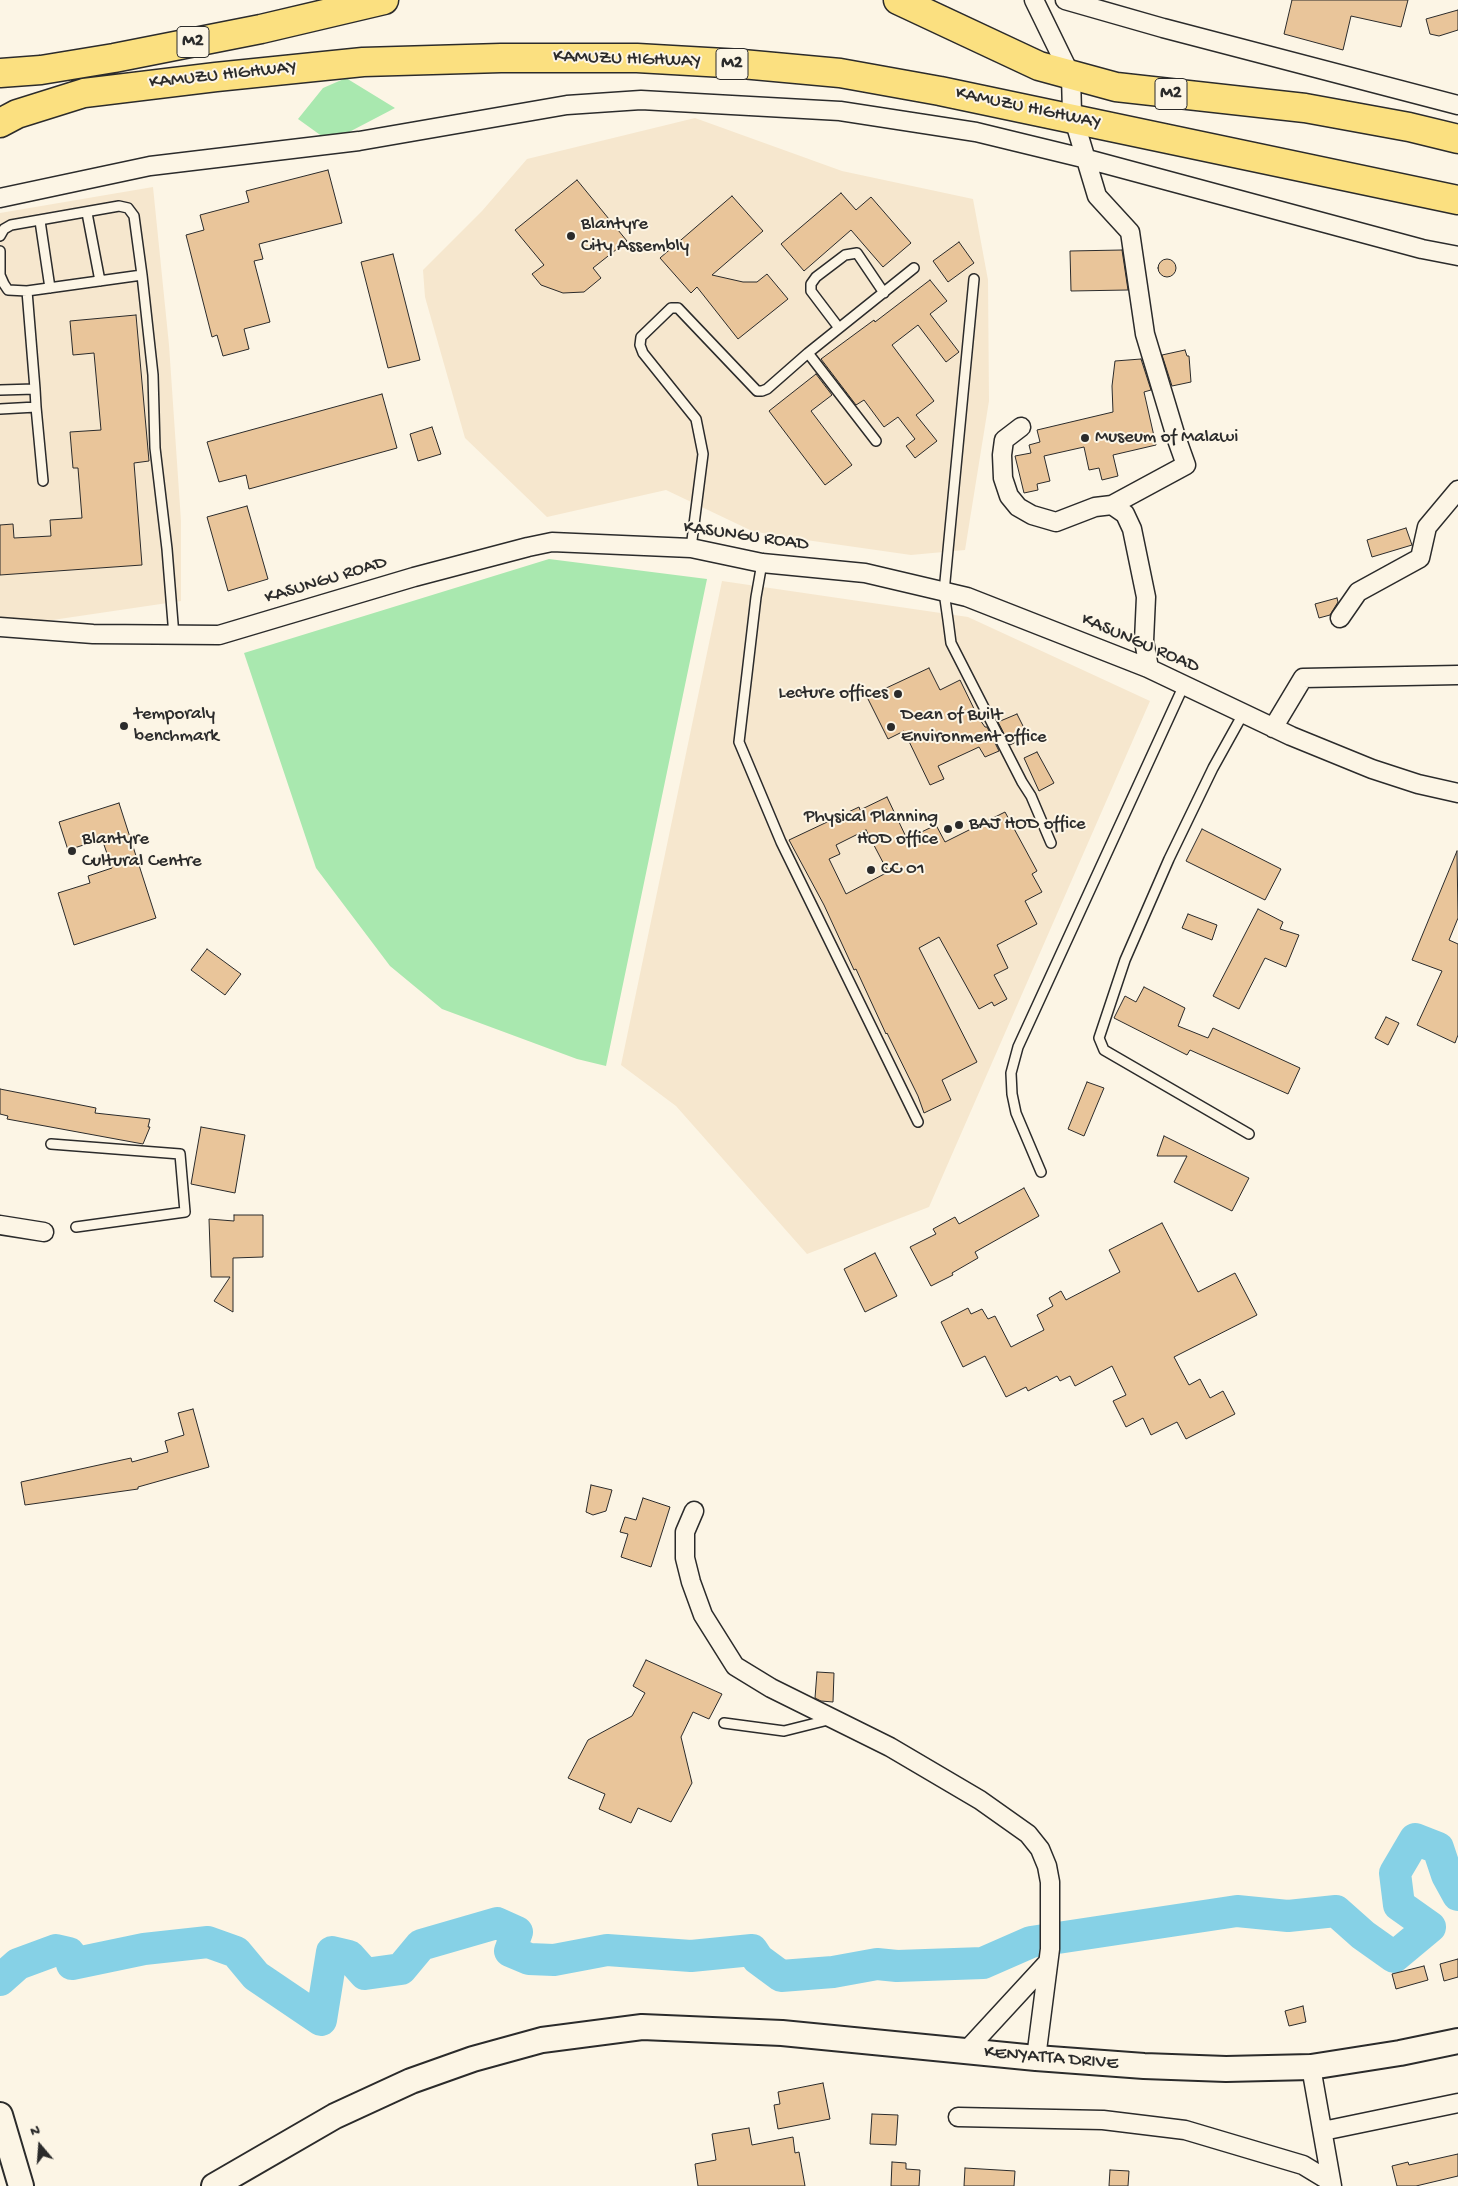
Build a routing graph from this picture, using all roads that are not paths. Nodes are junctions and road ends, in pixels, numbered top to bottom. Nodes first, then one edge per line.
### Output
1 (384, 0) edge
2 (898, 0) edge
3 (1034, 0) edge
4 (1065, 0) edge
5 (0, 73) edge
6 (1071, 76) junction
7 (1458, 105) edge
8 (1074, 119) junction
9 (0, 123) edge
10 (1458, 139) edge
11 (1087, 159) junction
12 (0, 198) edge
13 (1458, 200) edge
14 (87, 213) junction
15 (40, 221) junction
16 (0, 236) edge
17 (0, 251) edge
18 (1458, 256) edge
19 (914, 268) dead end
20 (142, 275) junction
21 (100, 280) junction
22 (974, 280) dead end
23 (50, 288) junction
24 (27, 291) junction
25 (884, 293) junction
26 (839, 328) junction
27 (808, 353) junction
28 (35, 389) junction
29 (0, 390) edge
30 (36, 408) junction
31 (0, 409) edge
32 (1021, 427) dead end
33 (876, 441) dead end
34 (43, 481) dead end
35 (1458, 490) edge
36 (1112, 505) junction
37 (690, 548) junction
38 (762, 563) junction
39 (944, 592) junction
40 (1340, 618) dead end
41 (0, 627) edge
42 (174, 636) junction
43 (1149, 668) junction
44 (1458, 675) edge
45 (1184, 685) junction
46 (1243, 714) junction
47 (1273, 728) junction
48 (1458, 793) edge
49 (1051, 843) dead end
50 (918, 1122) dead end
51 (1249, 1134) dead end
52 (51, 1144) dead end
53 (1041, 1172) dead end
54 (0, 1225) edge
55 (76, 1227) dead end
56 (44, 1232) dead end
57 (694, 1511) dead end
58 (832, 1719) junction
59 (724, 1723) dead end
60 (1049, 1956) junction
61 (1458, 2041) edge
62 (966, 2052) junction
63 (1036, 2058) junction
64 (1311, 2067) junction
65 (1458, 2103) edge
66 (0, 2115) edge
67 (958, 2116) dead end
68 (1323, 2131) junction
69 (1332, 2184) edge
70 (21, 2186) edge
71 (214, 2186) edge

1 - 5 highway, KAMUZU HIGHWAY / M2
2 - 6 highway, M2
3 - 6 street
4 - 7 street
6 - 8 street
6 - 10 highway, M2
8 - 9 highway, KAMUZU HIGHWAY / M2
8 - 11 street
8 - 13 highway, KAMUZU HIGHWAY / M2
11 - 12 street
11 - 18 street
11 - 36 street
14 - 15 lane
14 - 20 lane
14 - 21 lane
15 - 16 lane
15 - 23 lane
17 - 24 lane
19 - 25 lane
20 - 21 lane
20 - 42 lane
21 - 23 lane
22 - 39 lane
23 - 24 lane
24 - 28 lane
25 - 26 lane
25 - 26 lane
26 - 27 lane
27 - 33 lane
27 - 37 lane
28 - 29 lane
28 - 30 lane
30 - 31 lane
30 - 34 lane
32 - 36 street
35 - 40 street
36 - 43 street
37 - 38 street, KASUNGU ROAD
37 - 42 street, KASUNGU ROAD
38 - 39 street, KASUNGU ROAD
38 - 50 lane
39 - 43 street, KASUNGU ROAD
39 - 49 lane
41 - 42 street, KASUNGU ROAD
43 - 45 street, KASUNGU ROAD
44 - 47 street
45 - 46 street, KASUNGU ROAD
45 - 53 lane
46 - 47 street, KASUNGU ROAD
46 - 51 lane
47 - 48 street, KASUNGU ROAD
52 - 55 lane
54 - 56 street
57 - 58 street
58 - 59 lane
58 - 60 street
60 - 62 street
60 - 63 street
61 - 64 main road, KENYATTA DRIVE
62 - 63 main road, KENYATTA DRIVE
62 - 71 main road, KENYATTA DRIVE
63 - 64 main road, KENYATTA DRIVE
64 - 68 street
65 - 68 street
66 - 70 main road
67 - 69 street
68 - 69 street

